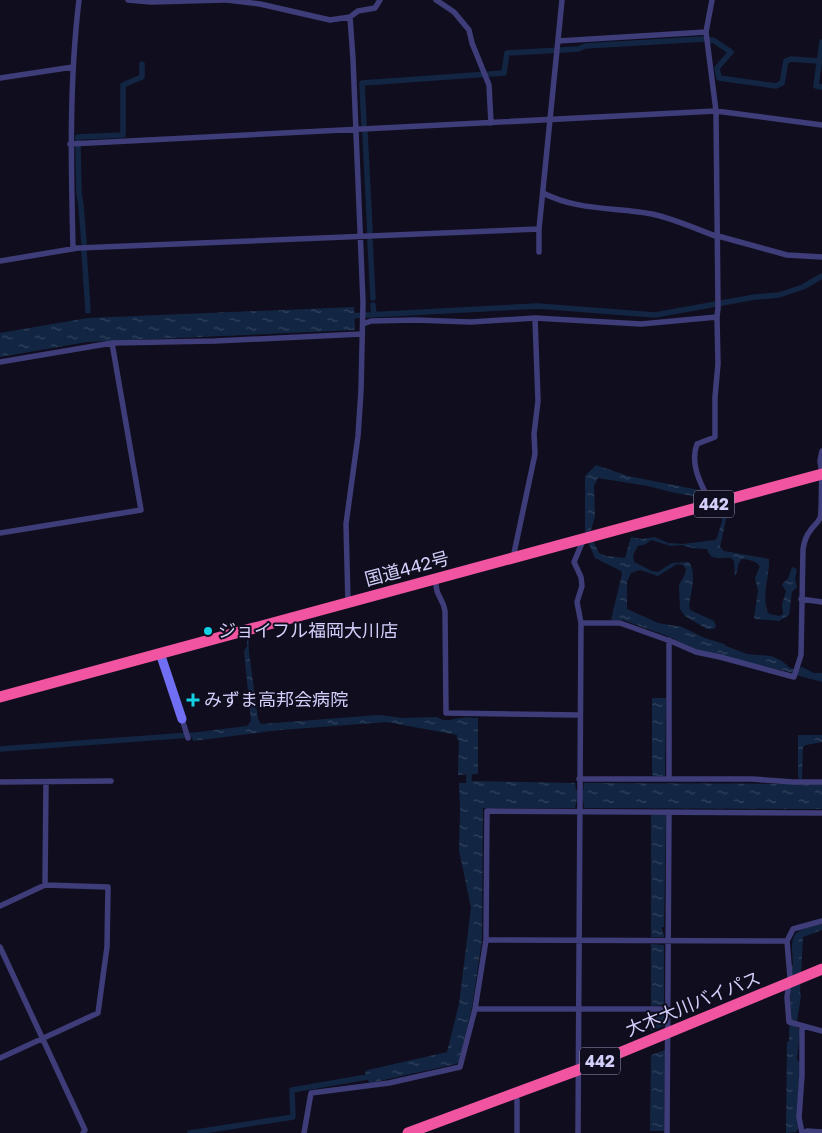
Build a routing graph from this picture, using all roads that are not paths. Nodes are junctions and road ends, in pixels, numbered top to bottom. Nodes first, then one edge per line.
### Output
1 (79, 0) edge
2 (128, 0) edge
3 (226, 0) edge
4 (380, 0) edge
5 (436, 0) edge
6 (562, 0) edge
7 (712, 0) edge
8 (350, 17) junction
9 (706, 32) junction
10 (558, 44) junction
11 (73, 67) junction
12 (0, 78) edge
13 (716, 111) junction
14 (551, 120) junction
15 (491, 123) junction
16 (822, 126) edge
17 (355, 130) junction
18 (70, 144) junction
19 (543, 193) junction
20 (539, 229) junction
21 (718, 236) junction
22 (360, 237) junction
23 (73, 249) junction
24 (539, 252) dead end
25 (822, 257) edge
26 (0, 261) edge
27 (717, 317) junction
28 (535, 318) junction
29 (362, 323) junction
30 (362, 334) junction
31 (112, 344) junction
32 (0, 362) edge
33 (822, 451) edge
34 (822, 474) edge
35 (711, 504) junction
36 (821, 514) edge
37 (0, 533) edge
38 (583, 539) junction
39 (513, 559) junction
40 (436, 580) junction
41 (802, 599) junction
42 (822, 602) edge
43 (348, 603) junction
44 (581, 623) junction
45 (669, 640) junction
46 (160, 653) junction
47 (0, 696) edge
48 (579, 715) junction
49 (182, 719) joint
50 (188, 738) dead end
51 (669, 779) junction
52 (111, 781) dead end
53 (580, 781) junction
54 (0, 782) edge
55 (46, 782) junction
56 (822, 782) edge
57 (579, 810) junction
58 (669, 812) junction
59 (822, 813) edge
60 (45, 885) junction
61 (0, 906) edge
62 (822, 921) edge
63 (486, 940) junction
64 (578, 940) junction
65 (668, 941) junction
66 (787, 941) junction
67 (0, 947) edge
68 (822, 970) edge
69 (822, 976) edge
70 (794, 984) junction
71 (475, 1009) junction
72 (578, 1009) junction
73 (668, 1009) junction
74 (801, 1026) junction
75 (822, 1031) edge
76 (667, 1036) junction
77 (42, 1038) junction
78 (0, 1058) edge
79 (578, 1073) junction
80 (516, 1100) junction
81 (822, 1132) edge
82 (83, 1133) edge
83 (304, 1133) edge
84 (408, 1133) edge
85 (424, 1133) edge
86 (517, 1133) edge
87 (578, 1133) edge
88 (667, 1133) edge
89 (802, 1133) edge

1 - 11 street
2 - 3 street
3 - 8 street
4 - 8 street
5 - 15 street
6 - 10 street
7 - 9 street
8 - 17 street
9 - 10 street
9 - 13 street
10 - 14 street
11 - 12 street
11 - 18 street
13 - 14 street
13 - 16 street
13 - 21 street
14 - 15 street
14 - 19 street
15 - 17 street
17 - 18 street
17 - 22 street
18 - 23 street
19 - 20 street
19 - 21 street
20 - 22 street
20 - 24 street
21 - 25 street
21 - 27 street
22 - 23 street
22 - 29 street
23 - 26 street
27 - 28 street
27 - 35 street
28 - 29 street
28 - 39 street
29 - 30 street
30 - 31 street
30 - 43 street
31 - 32 street
31 - 37 street
33 - 34 street
34 - 35 highway, 国道442号 / 442
34 - 36 street
35 - 38 highway, 国道442号 / 442
36 - 41 street
38 - 39 highway, 国道442号 / 442
38 - 44 street
39 - 40 highway, 国道442号 / 442
40 - 43 highway, 国道442号 / 442
40 - 48 street
41 - 42 street
41 - 45 street
43 - 46 highway, 国道442号 / 442
44 - 45 street
44 - 48 street
45 - 51 street
46 - 47 highway, 国道442号 / 442
46 - 49 street
48 - 53 street
49 - 50 street
51 - 53 street
51 - 56 street
52 - 55 street
53 - 57 street
54 - 55 street
55 - 60 street
57 - 58 street
57 - 63 street
57 - 64 street
58 - 59 street
58 - 65 street
60 - 61 street
60 - 77 street
62 - 66 street
63 - 64 street
63 - 71 street
64 - 65 street
64 - 72 street
65 - 66 street
65 - 73 street
66 - 70 street
67 - 77 street
68 - 70 highway, 大木大川バイパス / 442
69 - 70 highway, 大木大川バイパス / 442
70 - 74 street
70 - 76 highway, 大木大川バイパス / 442
71 - 72 street
71 - 83 street
72 - 73 street
72 - 79 street
73 - 76 street
74 - 75 street
74 - 89 street
76 - 79 highway, 大木大川バイパス / 442
76 - 88 street
77 - 78 street
77 - 82 street
79 - 80 highway, 大木大川バイパス / 442
79 - 84 highway, 大木大川バイパス / 442
79 - 87 street
80 - 85 highway, 大木大川バイパス / 442
80 - 86 street
81 - 89 street

